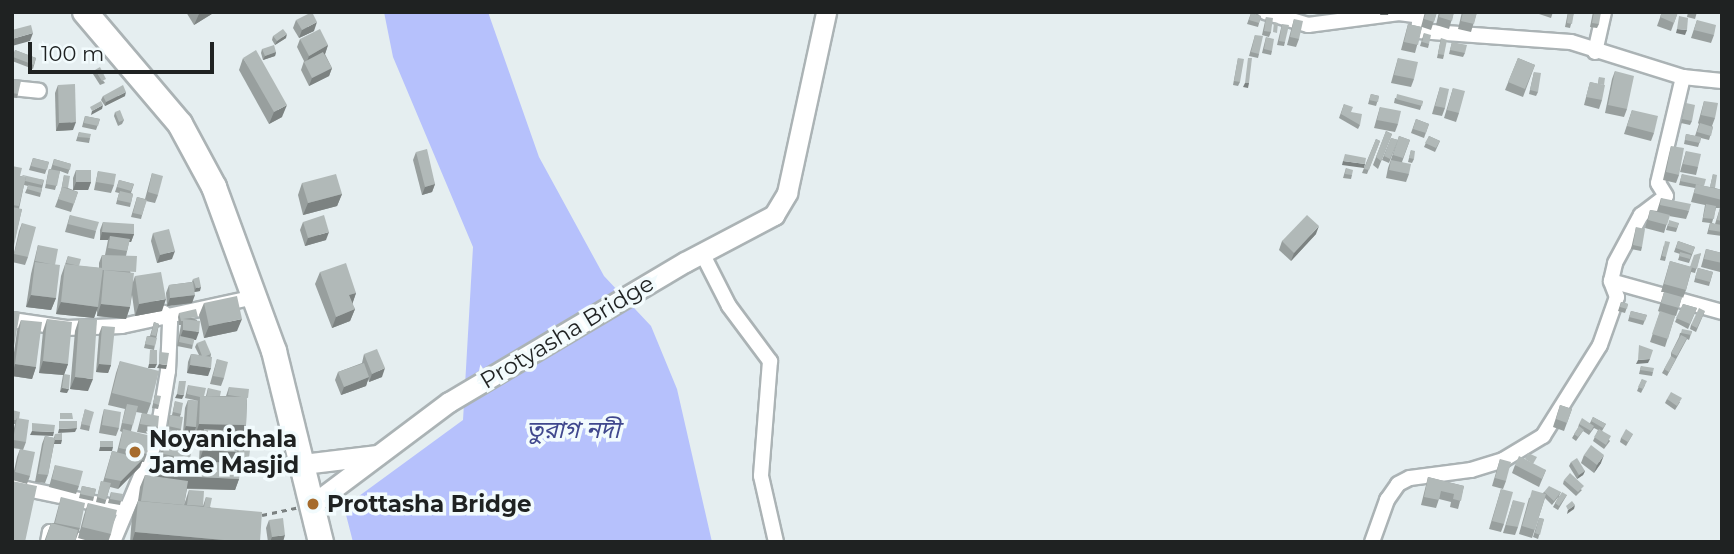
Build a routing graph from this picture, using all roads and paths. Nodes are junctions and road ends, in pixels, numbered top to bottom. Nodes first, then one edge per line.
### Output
1 (85, 12) edge
2 (826, 12) edge
3 (1265, 12) edge
4 (1604, 12) edge
5 (1595, 52) junction
6 (1683, 77) junction
7 (1722, 81) edge
8 (12, 88) edge
9 (39, 92) dead end
10 (693, 257) junction
11 (1611, 281) junction
12 (255, 297) junction
13 (1722, 312) edge
14 (164, 313) junction
15 (12, 320) edge
16 (379, 454) junction
17 (303, 464) junction
18 (12, 486) edge
19 (313, 503) junction
20 (123, 509) junction
21 (255, 515) edge
22 (48, 542) edge
23 (85, 542) edge
24 (113, 542) edge
25 (321, 542) edge
26 (776, 542) edge
27 (1373, 542) edge

1 - 12 highway
2 - 10 street, Protyasha Bridge
3 - 5 street
4 - 5 street
5 - 6 street
6 - 7 street
6 - 11 street
8 - 9 street
10 - 16 street, Protyasha Bridge
10 - 26 street
11 - 13 street
11 - 27 street
12 - 14 street
12 - 17 highway
14 - 15 street
14 - 20 street
16 - 17 street
16 - 19 street, Protyasha Bridge
17 - 19 highway
18 - 20 street
19 - 21 path
19 - 25 highway
20 - 24 street
22 - 23 street

